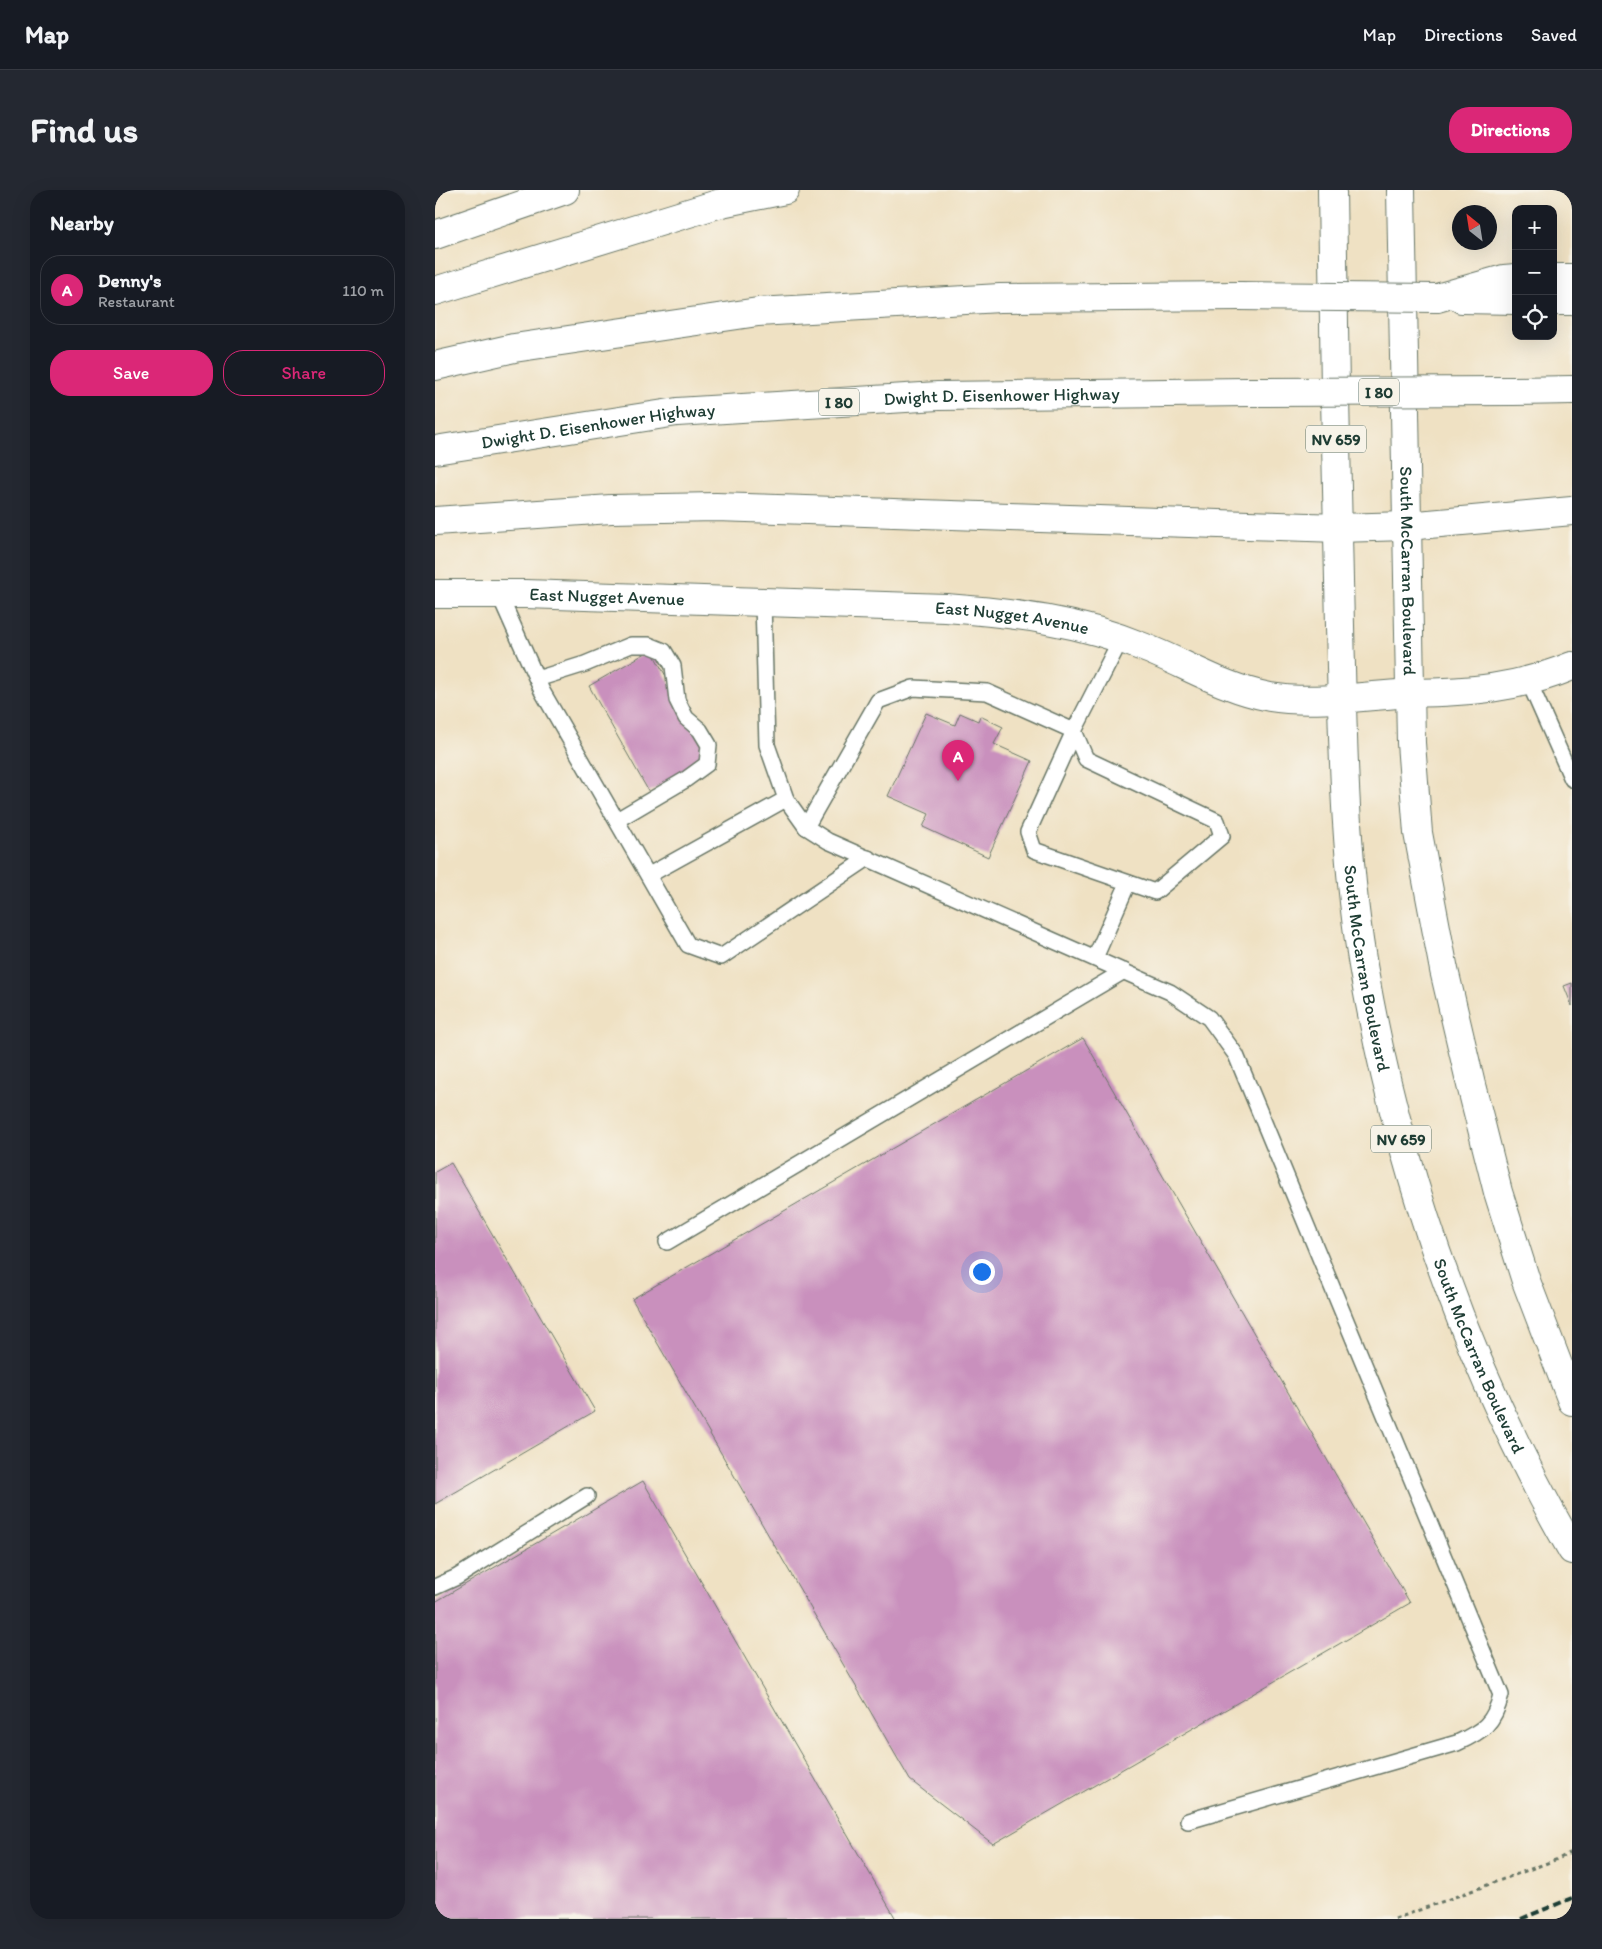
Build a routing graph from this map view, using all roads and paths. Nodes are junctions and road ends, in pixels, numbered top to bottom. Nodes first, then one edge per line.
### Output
1 (565, 190) edge
2 (785, 190) edge
3 (1332, 190) edge
4 (1401, 190) edge
5 (435, 235) edge
6 (1557, 278) edge
7 (1572, 278) edge
8 (1511, 289) edge
9 (435, 292) edge
10 (1557, 301) edge
11 (1572, 301) edge
12 (435, 366) edge
13 (1572, 390) edge
14 (435, 450) edge
15 (1572, 511) edge
16 (435, 521) edge
17 (1407, 526) junction
18 (1338, 528) junction
19 (435, 594) edge
20 (499, 594) junction
21 (763, 602) junction
22 (1121, 639) junction
23 (1572, 666) edge
24 (537, 679) junction
25 (1529, 682) junction
26 (1410, 693) junction
27 (1342, 698) junction
28 (1074, 732) junction
29 (1572, 779) edge
30 (786, 799) junction
31 (617, 820) junction
32 (806, 827) junction
33 (868, 858) junction
34 (649, 875) junction
35 (1128, 883) junction
36 (1095, 958) junction
37 (1124, 972) junction
38 (667, 1242) dead end
39 (1572, 1402) edge
40 (587, 1496) dead end
41 (1572, 1550) edge
42 (435, 1587) edge
43 (1188, 1821) dead end
44 (1572, 1852) edge
45 (1395, 1919) edge

1 - 5 main road
2 - 9 main road
3 - 18 main road, South McCarran Boulevard / NV 659
4 - 17 main road, South McCarran Boulevard
6 - 7 main road
8 - 12 main road, bridge
10 - 11 main road
13 - 14 main road, Dwight D. Eisenhower Highway / I 80, bridge
15 - 17 main road
16 - 18 main road
17 - 18 main road
17 - 26 main road, South McCarran Boulevard
18 - 27 main road, South McCarran Boulevard / NV 659
19 - 20 main road, East Nugget Avenue
20 - 21 main road, East Nugget Avenue
20 - 24 lane
21 - 22 main road, East Nugget Avenue
21 - 30 lane
22 - 27 main road, East Nugget Avenue
22 - 28 lane
23 - 25 main road, East Nugget Avenue
24 - 31 lane
24 - 31 lane
25 - 26 main road, East Nugget Avenue
25 - 29 lane
26 - 27 main road, East Nugget Avenue
26 - 39 main road, South McCarran Boulevard
27 - 41 main road, South McCarran Boulevard / NV 659
28 - 32 lane
28 - 35 lane
28 - 35 lane
30 - 32 lane
30 - 34 lane
31 - 34 lane
32 - 33 lane
33 - 34 lane
33 - 36 lane
35 - 36 lane
36 - 37 lane
37 - 38 lane
37 - 43 lane
40 - 42 lane
44 - 45 path

